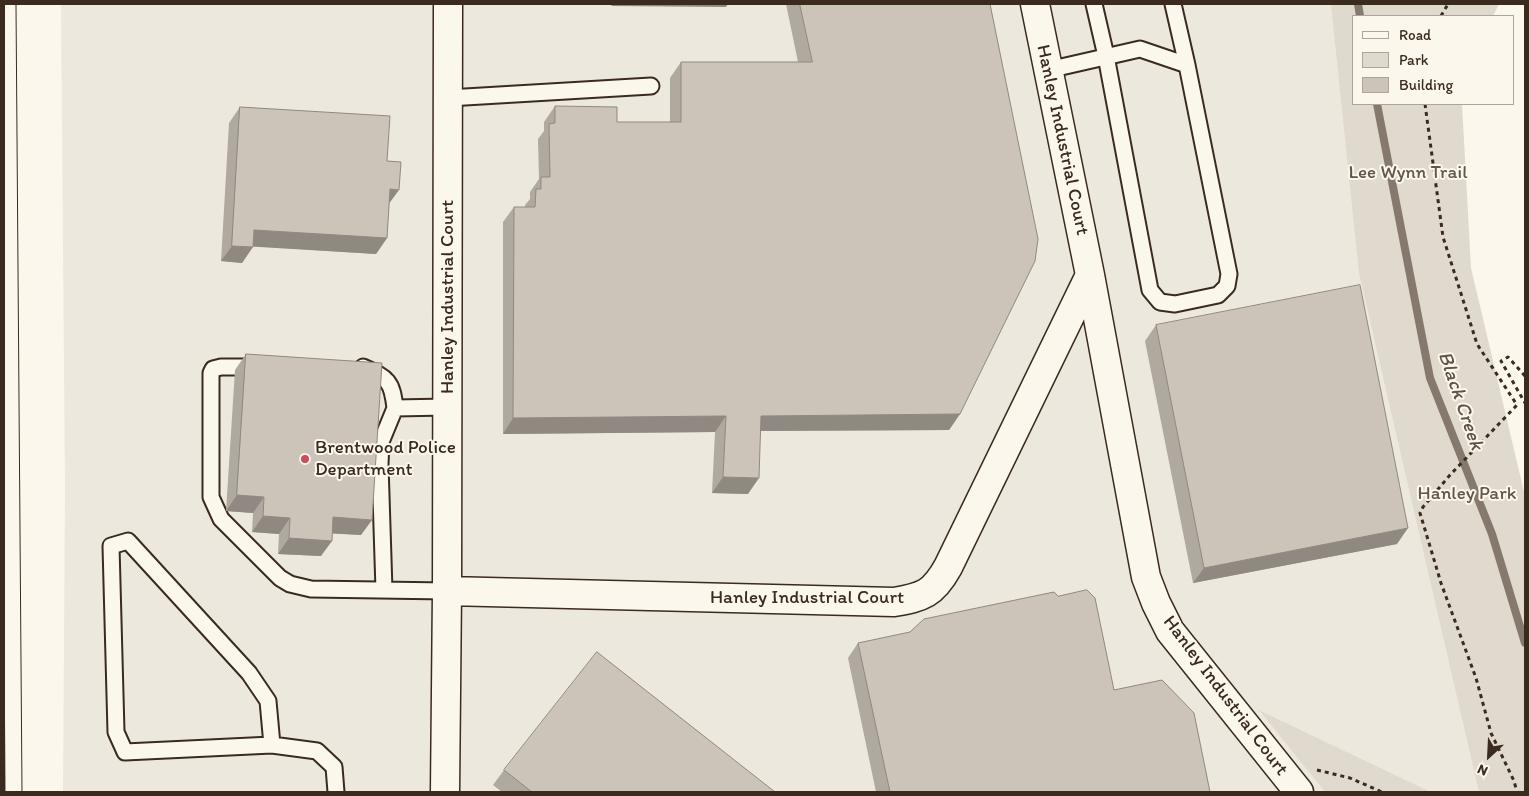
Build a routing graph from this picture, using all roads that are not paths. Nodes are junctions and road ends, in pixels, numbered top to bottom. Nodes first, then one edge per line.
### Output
1 (448, 4) edge
2 (1035, 4) edge
3 (1094, 4) edge
4 (1173, 4) edge
5 (1106, 56) junction
6 (1187, 65) junction
7 (1048, 70) junction
8 (651, 86) dead end
9 (448, 98) junction
10 (1090, 275) junction
11 (268, 366) edge
12 (344, 366) edge
13 (448, 407) junction
14 (395, 408) junction
15 (384, 590) junction
16 (447, 591) junction
17 (272, 745) junction
18 (336, 792) edge
19 (445, 792) edge
20 (1299, 792) edge

1 - 9 street, Hanley Industrial Court
2 - 7 street, Hanley Industrial Court
3 - 5 lane
4 - 6 lane
5 - 6 lane
5 - 6 lane
5 - 7 lane
7 - 10 street, Hanley Industrial Court
8 - 9 lane
9 - 13 street, Hanley Industrial Court
10 - 16 street, Hanley Industrial Court
10 - 20 street, Hanley Industrial Court
11 - 15 lane
12 - 14 lane
13 - 14 lane
13 - 16 street, Hanley Industrial Court
14 - 15 lane
15 - 16 lane
16 - 19 street, Hanley Industrial Court
17 - 17 lane
17 - 18 lane

